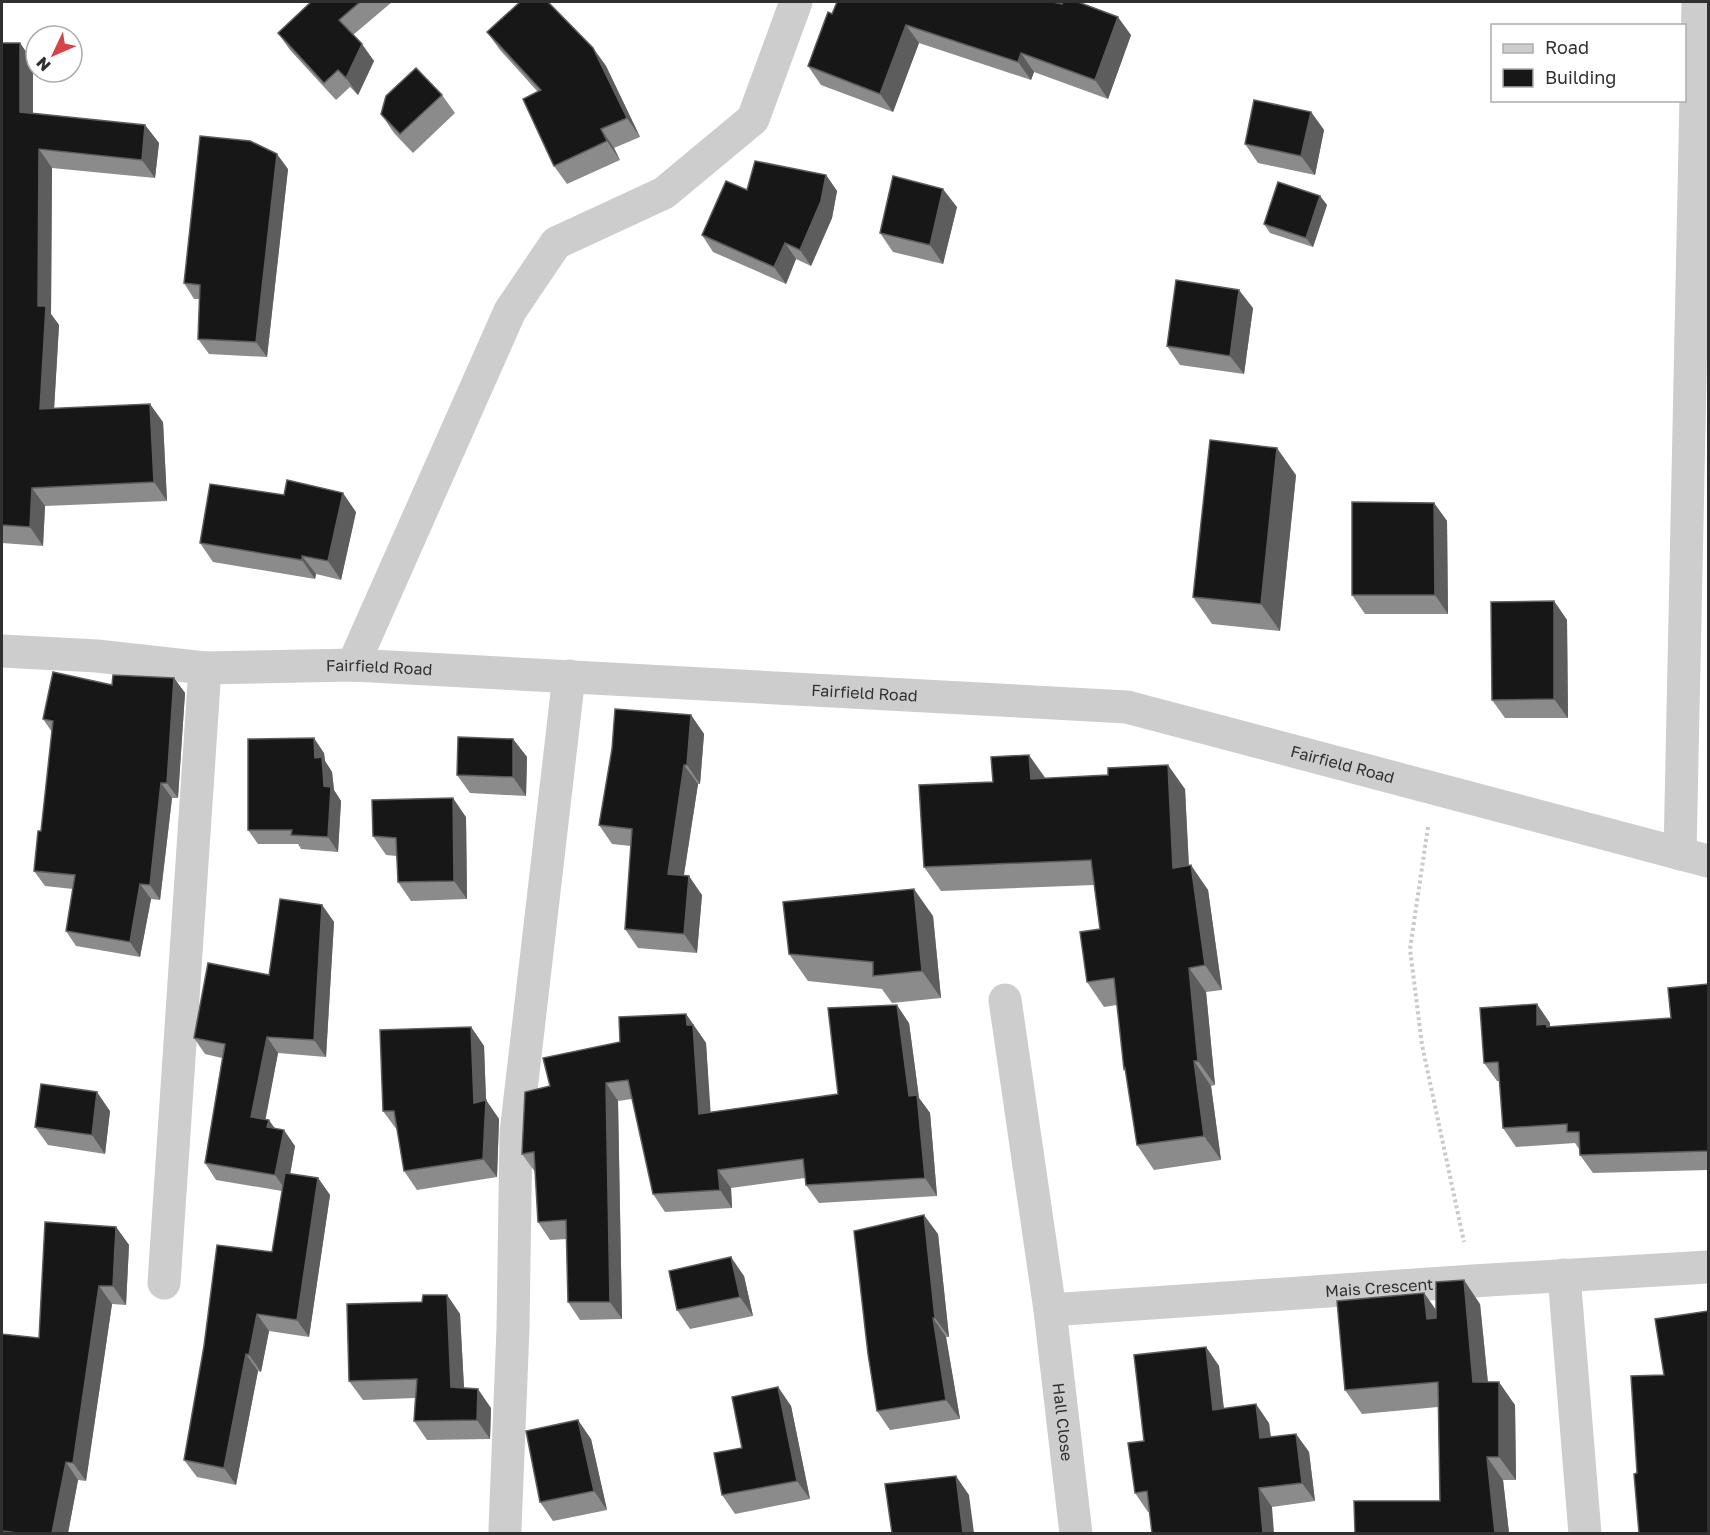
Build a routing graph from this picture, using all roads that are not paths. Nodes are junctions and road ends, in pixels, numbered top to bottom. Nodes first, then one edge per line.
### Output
1 (796, 2) edge
2 (1698, 2) edge
3 (2, 651) edge
4 (353, 665) junction
5 (205, 668) junction
6 (568, 676) junction
7 (1694, 858) edge
8 (1005, 1000) dead end
9 (1708, 1267) edge
10 (1564, 1275) junction
11 (164, 1283) dead end
12 (1050, 1310) junction
13 (505, 1529) dead end
14 (1076, 1533) edge
15 (1585, 1533) edge

1 - 4 street
2 - 7 street
3 - 5 street, Fairfield Road
4 - 5 street, Fairfield Road
4 - 6 street, Fairfield Road
5 - 11 street
6 - 7 street, Fairfield Road
6 - 13 street
8 - 12 street, Hall Close
9 - 10 street, Mais Crescent
10 - 12 street, Mais Crescent
10 - 15 street
12 - 14 street, Hall Close

